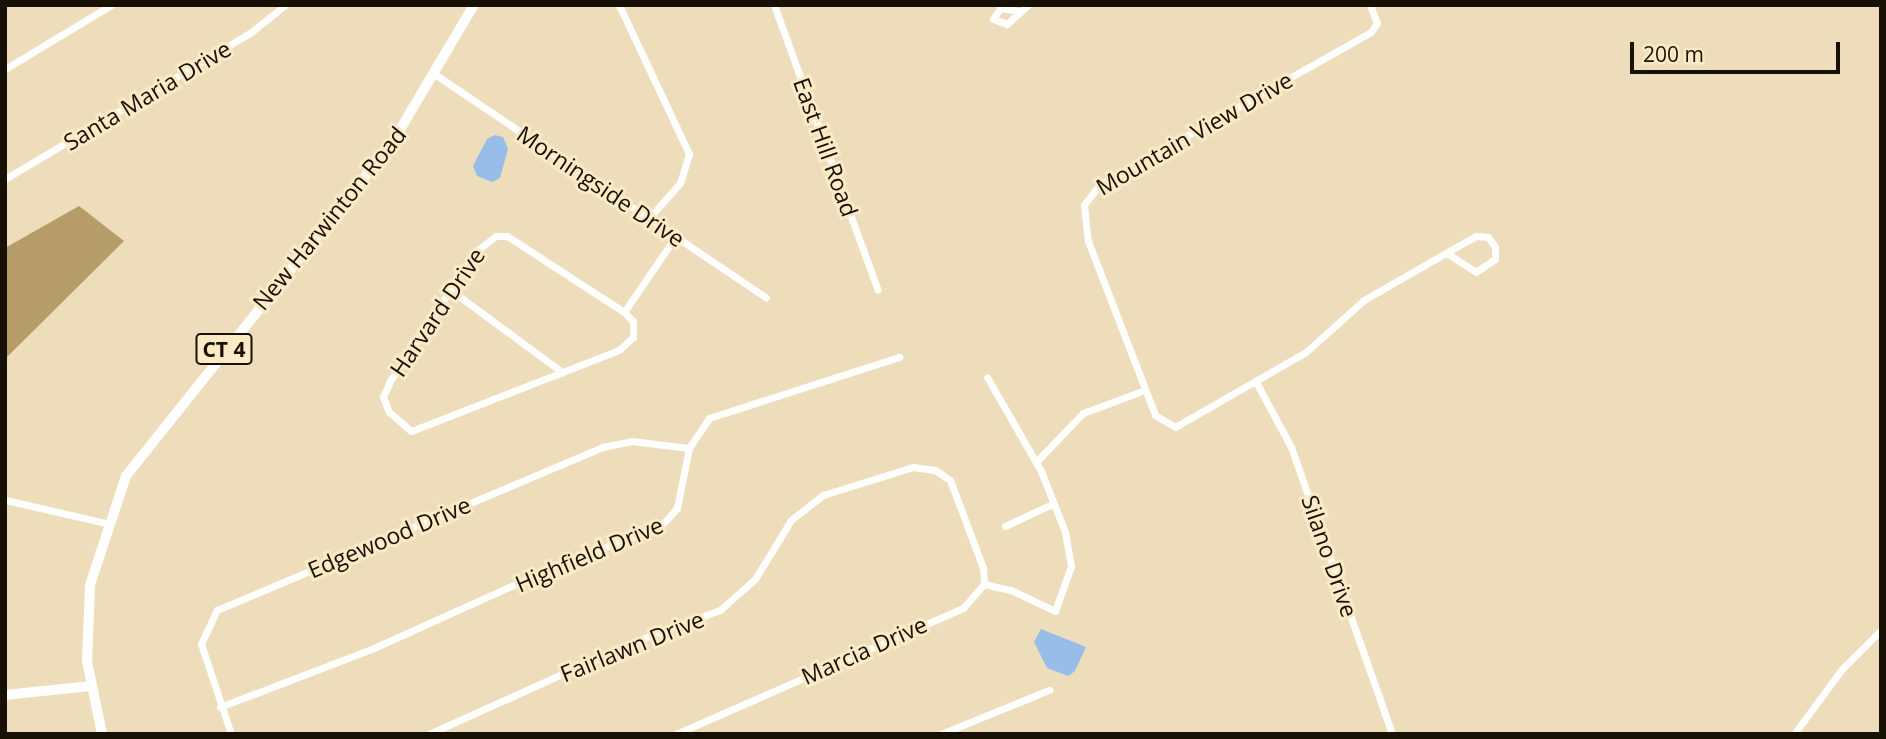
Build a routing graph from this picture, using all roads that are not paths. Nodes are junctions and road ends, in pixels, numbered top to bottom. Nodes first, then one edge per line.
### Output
1 (111, 5) edge
2 (285, 5) edge
3 (474, 5) edge
4 (618, 5) edge
5 (774, 5) edge
6 (1028, 5) edge
7 (1370, 5) edge
8 (1019, 11) dead end
9 (5, 69) edge
10 (436, 75) junction
11 (5, 179) edge
12 (649, 218) junction
13 (676, 236) junction
14 (1448, 254) junction
15 (878, 290) dead end
16 (452, 291) junction
17 (766, 298) dead end
18 (624, 312) junction
19 (899, 356) dead end
20 (562, 372) junction
21 (987, 377) dead end
22 (1256, 382) junction
23 (1145, 390) junction
24 (689, 448) junction
25 (1036, 462) junction
26 (5, 500) edge
27 (1054, 503) junction
28 (106, 523) junction
29 (1005, 526) dead end
30 (984, 584) junction
31 (1881, 630) edge
32 (90, 686) junction
33 (1049, 690) dead end
34 (5, 695) edge
35 (220, 707) junction
36 (102, 734) edge
37 (231, 734) edge
38 (429, 734) edge
39 (676, 734) edge
40 (941, 734) edge
41 (1392, 734) edge
42 (1794, 734) edge

1 - 9 street
2 - 11 street, Santa Maria Drive
3 - 10 main road, New Harwinton Road / CT 4
4 - 12 street
5 - 15 street, East Hill Road
6 - 8 street
7 - 23 street, Mountain View Drive
10 - 12 street, Morningside Drive
10 - 28 main road, New Harwinton Road / CT 4
12 - 13 street, Morningside Drive
13 - 17 street, Morningside Drive
13 - 18 street
14 - 14 street, Mountain View Drive
14 - 22 street, Mountain View Drive
16 - 18 street, Harvard Drive
16 - 20 street
16 - 20 street, Harvard Drive
18 - 20 street, Harvard Drive
19 - 24 street, Highfield Drive
21 - 25 street
22 - 23 street, Mountain View Drive
22 - 41 street, Silano Drive
23 - 25 street
24 - 35 street, Highfield Drive
24 - 35 street, Edgewood Drive
25 - 27 street
26 - 28 street
27 - 29 street
27 - 30 street
28 - 32 main road, New Harwinton Road / CT 4
30 - 38 street, Fairlawn Drive
30 - 39 street, Marcia Drive
31 - 42 street
32 - 34 main road
32 - 36 main road, New Harwinton Road / CT 4
33 - 40 street
35 - 37 street, Edgewood Drive

